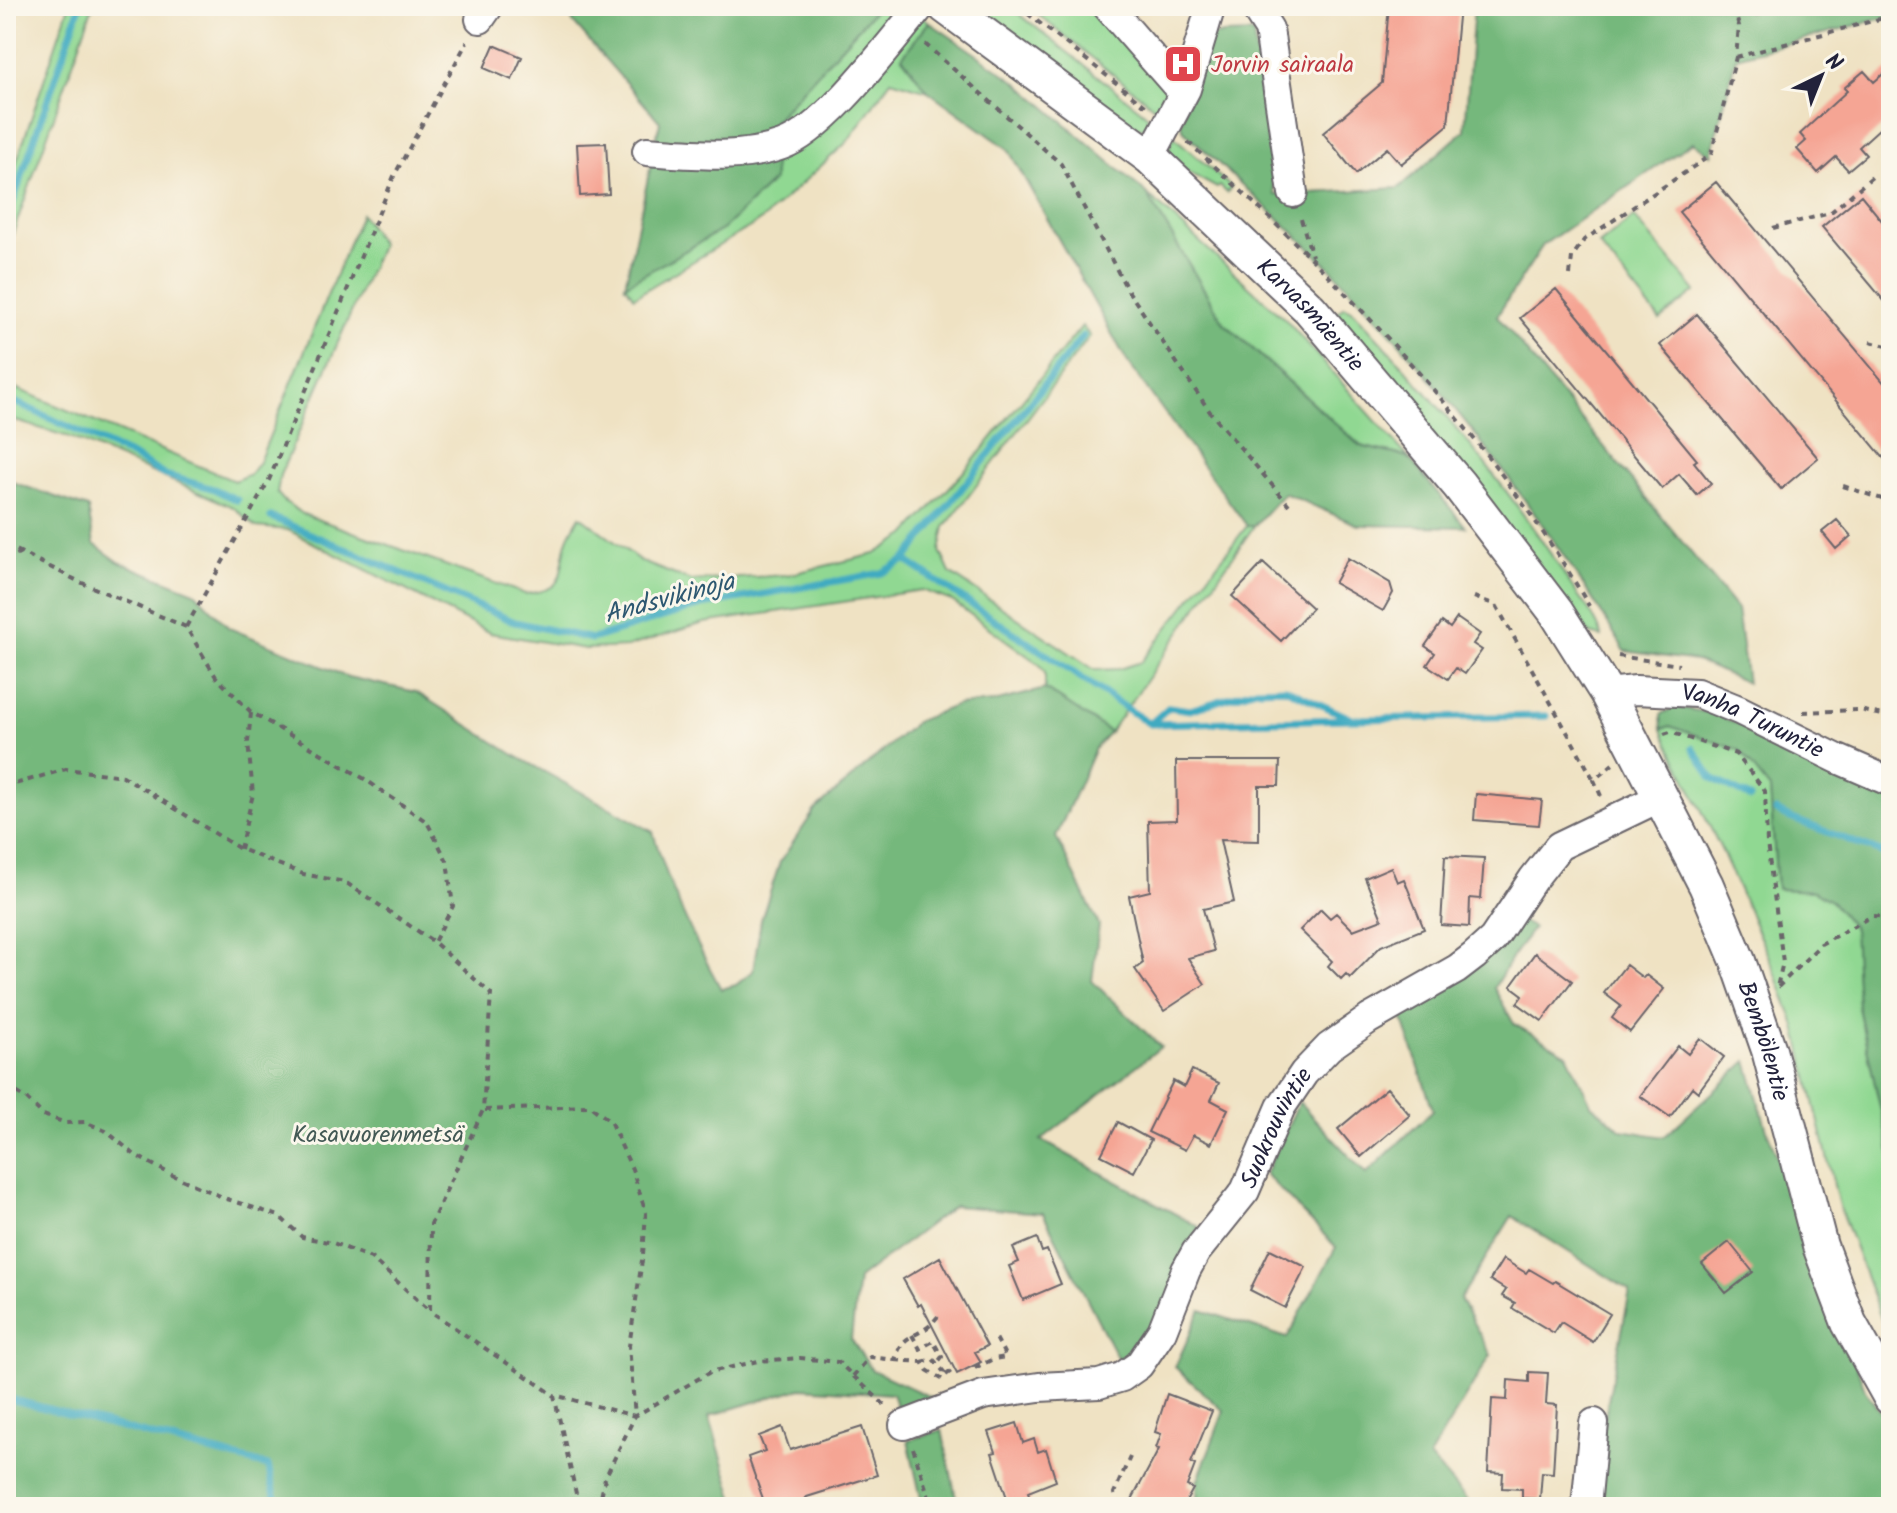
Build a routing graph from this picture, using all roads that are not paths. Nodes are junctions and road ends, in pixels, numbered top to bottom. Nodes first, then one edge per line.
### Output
1 (945, 6) edge
2 (1107, 6) edge
3 (1211, 6) edge
4 (1254, 6) edge
5 (913, 16) edge
6 (1183, 93) junction
7 (647, 151) dead end
8 (1150, 157) junction
9 (1293, 193) road end
10 (1607, 693) junction
11 (1891, 782) edge
12 (1661, 797) junction
13 (1891, 1398) edge
14 (1594, 1423) dead end
15 (904, 1425) road end
16 (1586, 1507) edge

1 - 8 main road, Karvasmäentie
2 - 6 street
3 - 6 street
4 - 9 street
5 - 7 street
6 - 8 street
8 - 10 main road, Karvasmäentie
10 - 11 street, Vanha Turuntie
10 - 12 main road, Bembölentie
12 - 13 main road, Bembölentie
12 - 15 street, Suokrouvintie
14 - 16 street

